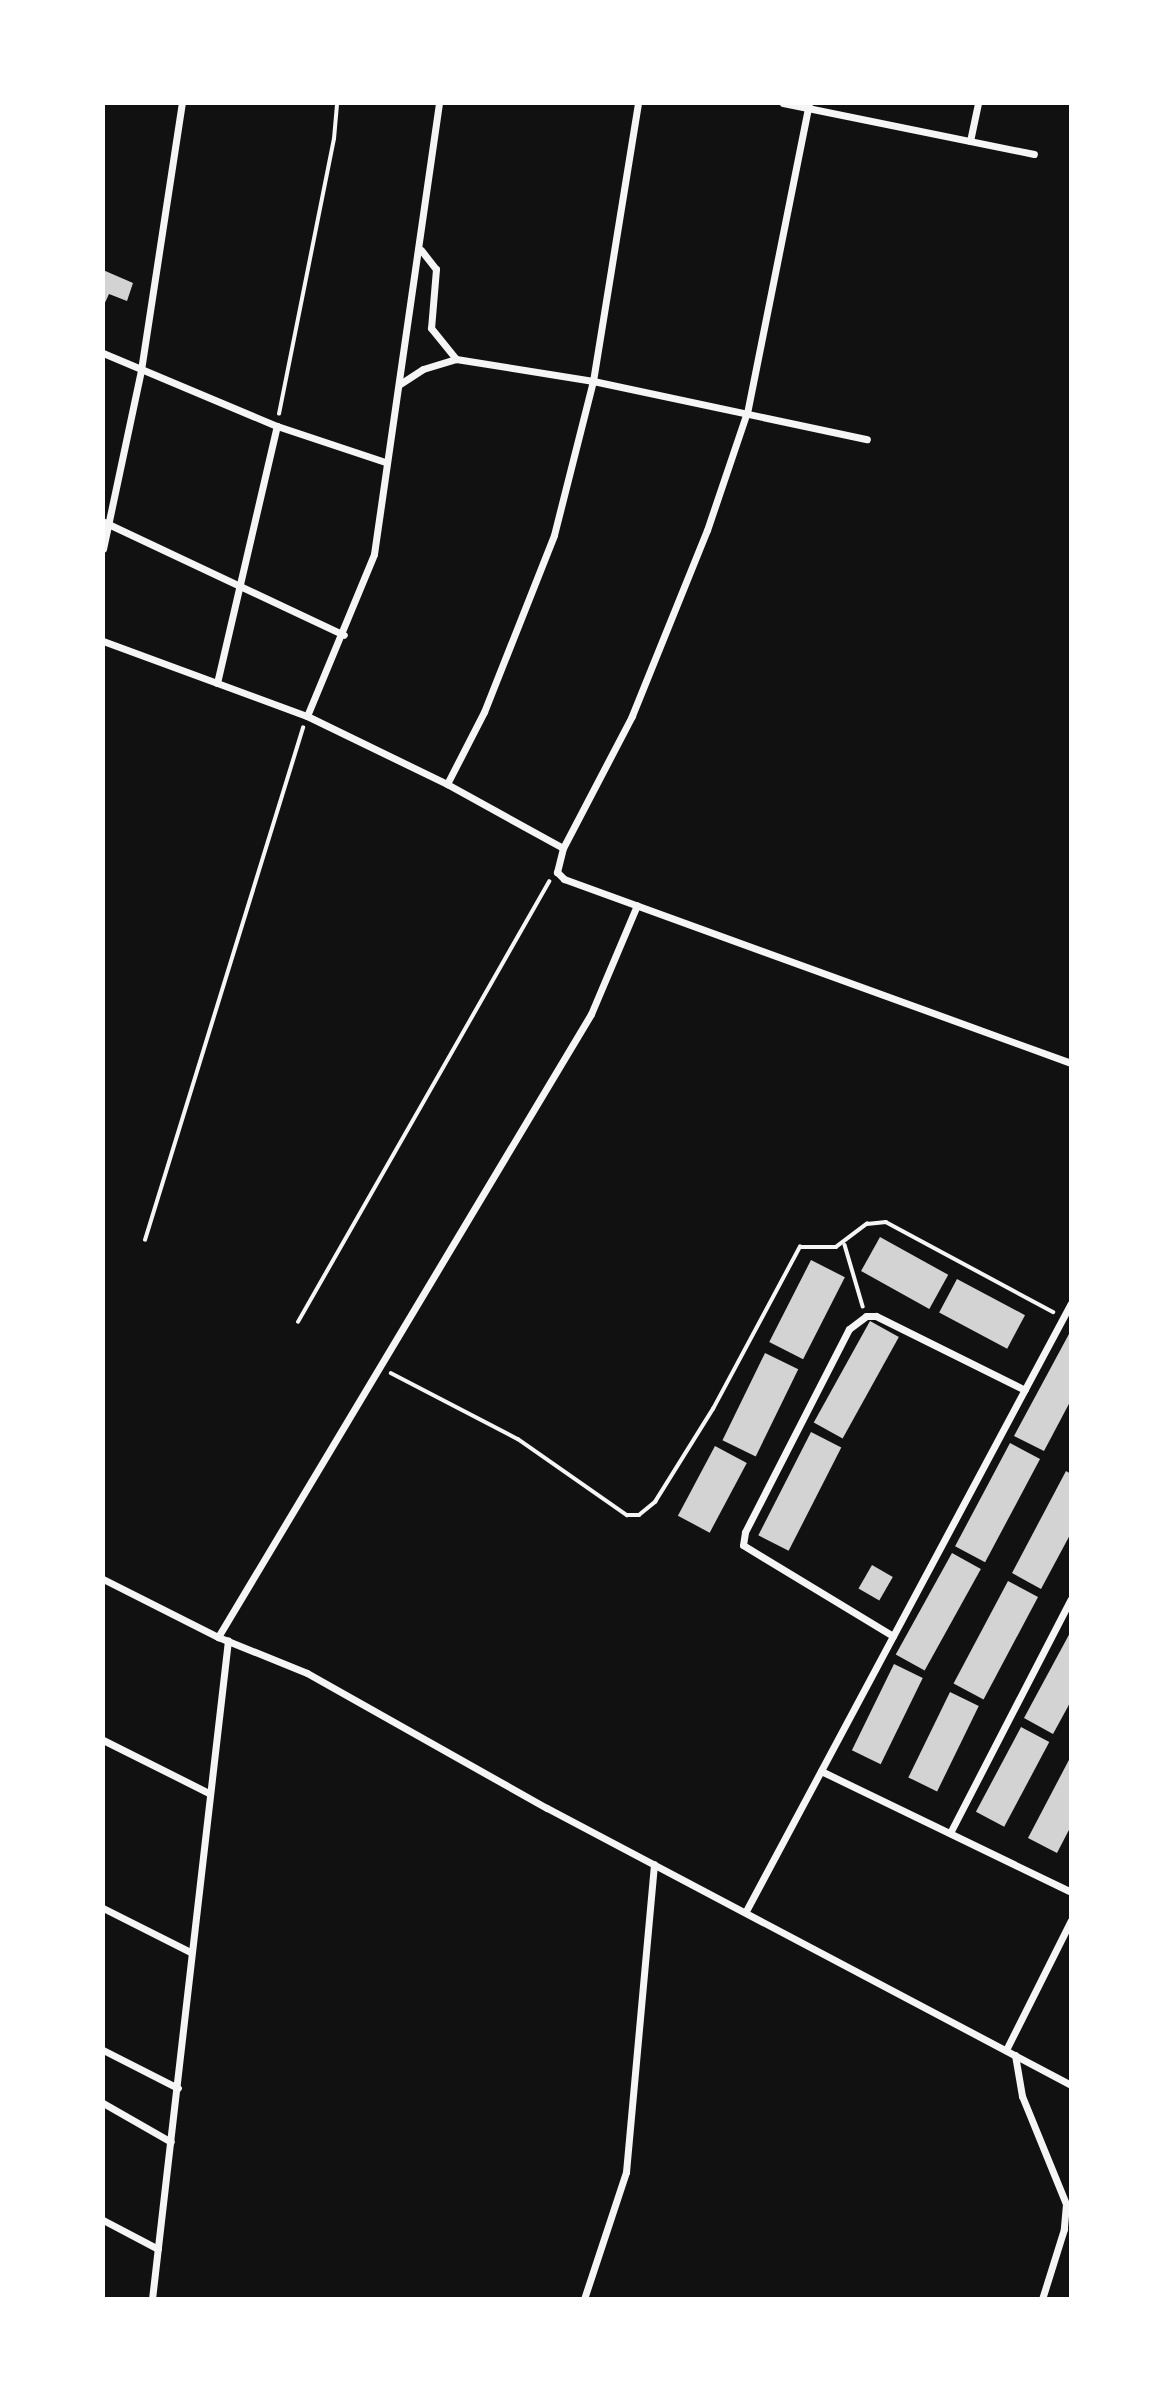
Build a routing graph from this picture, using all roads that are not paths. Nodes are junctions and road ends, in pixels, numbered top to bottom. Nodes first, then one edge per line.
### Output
1 (182, 103) edge
2 (439, 103) edge
3 (638, 103) edge
4 (783, 103) edge
5 (978, 103) edge
6 (809, 106) edge
7 (970, 141) junction
8 (1034, 155) dead end
9 (421, 250) junction
10 (103, 353) edge
11 (456, 359) junction
12 (141, 370) junction
13 (593, 381) junction
14 (400, 384) junction
15 (747, 412) junction
16 (277, 426) junction
17 (867, 439) dead end
18 (386, 462) junction
19 (105, 523) edge
20 (103, 549) edge
21 (242, 583) junction
22 (344, 635) junction
23 (103, 641) edge
24 (217, 683) junction
25 (307, 716) junction
26 (447, 784) junction
27 (563, 848) junction
28 (637, 905) junction
29 (1071, 1063) edge
30 (1071, 1303) edge
31 (1025, 1390) junction
32 (103, 1579) edge
33 (1071, 1599) edge
34 (893, 1636) junction
35 (218, 1637) junction
36 (228, 1640) junction
37 (103, 1740) edge
38 (821, 1771) junction
39 (209, 1793) junction
40 (950, 1833) junction
41 (654, 1864) junction
42 (1071, 1892) edge
43 (103, 1908) edge
44 (746, 1911) junction
45 (1071, 1920) edge
46 (190, 1952) junction
47 (103, 2050) edge
48 (1006, 2050) junction
49 (1015, 2055) junction
50 (1071, 2085) edge
51 (177, 2088) junction
52 (103, 2103) edge
53 (171, 2142) junction
54 (103, 2220) edge
55 (158, 2249) junction
56 (152, 2299) edge
57 (584, 2299) edge
58 (1042, 2299) edge

1 - 12 street
2 - 9 street
3 - 13 street
4 - 6 street
5 - 7 street
6 - 7 street
6 - 15 street
7 - 8 street
9 - 11 street
9 - 14 street
10 - 12 street
11 - 13 street
11 - 14 street
12 - 16 street
12 - 19 street
13 - 15 street
13 - 26 street
14 - 18 street
15 - 17 street
15 - 27 street
16 - 18 street
16 - 21 street
18 - 22 street
19 - 20 street
19 - 21 street
21 - 22 street
21 - 24 street
22 - 25 street
23 - 24 street
24 - 25 street
25 - 26 street
26 - 27 street
27 - 28 street
28 - 29 street
28 - 35 street
30 - 31 street
31 - 34 street
31 - 34 street
32 - 35 street
33 - 40 street
34 - 38 street
35 - 36 street
36 - 39 street
36 - 41 street
37 - 39 street
38 - 40 street
38 - 44 street
39 - 46 street
40 - 42 street
41 - 44 street
41 - 57 street
43 - 46 street
44 - 48 street
45 - 48 street
46 - 51 street
47 - 51 street
48 - 49 street
49 - 50 street
49 - 58 street
51 - 53 street
52 - 53 street
53 - 55 street
54 - 55 street
55 - 56 street

